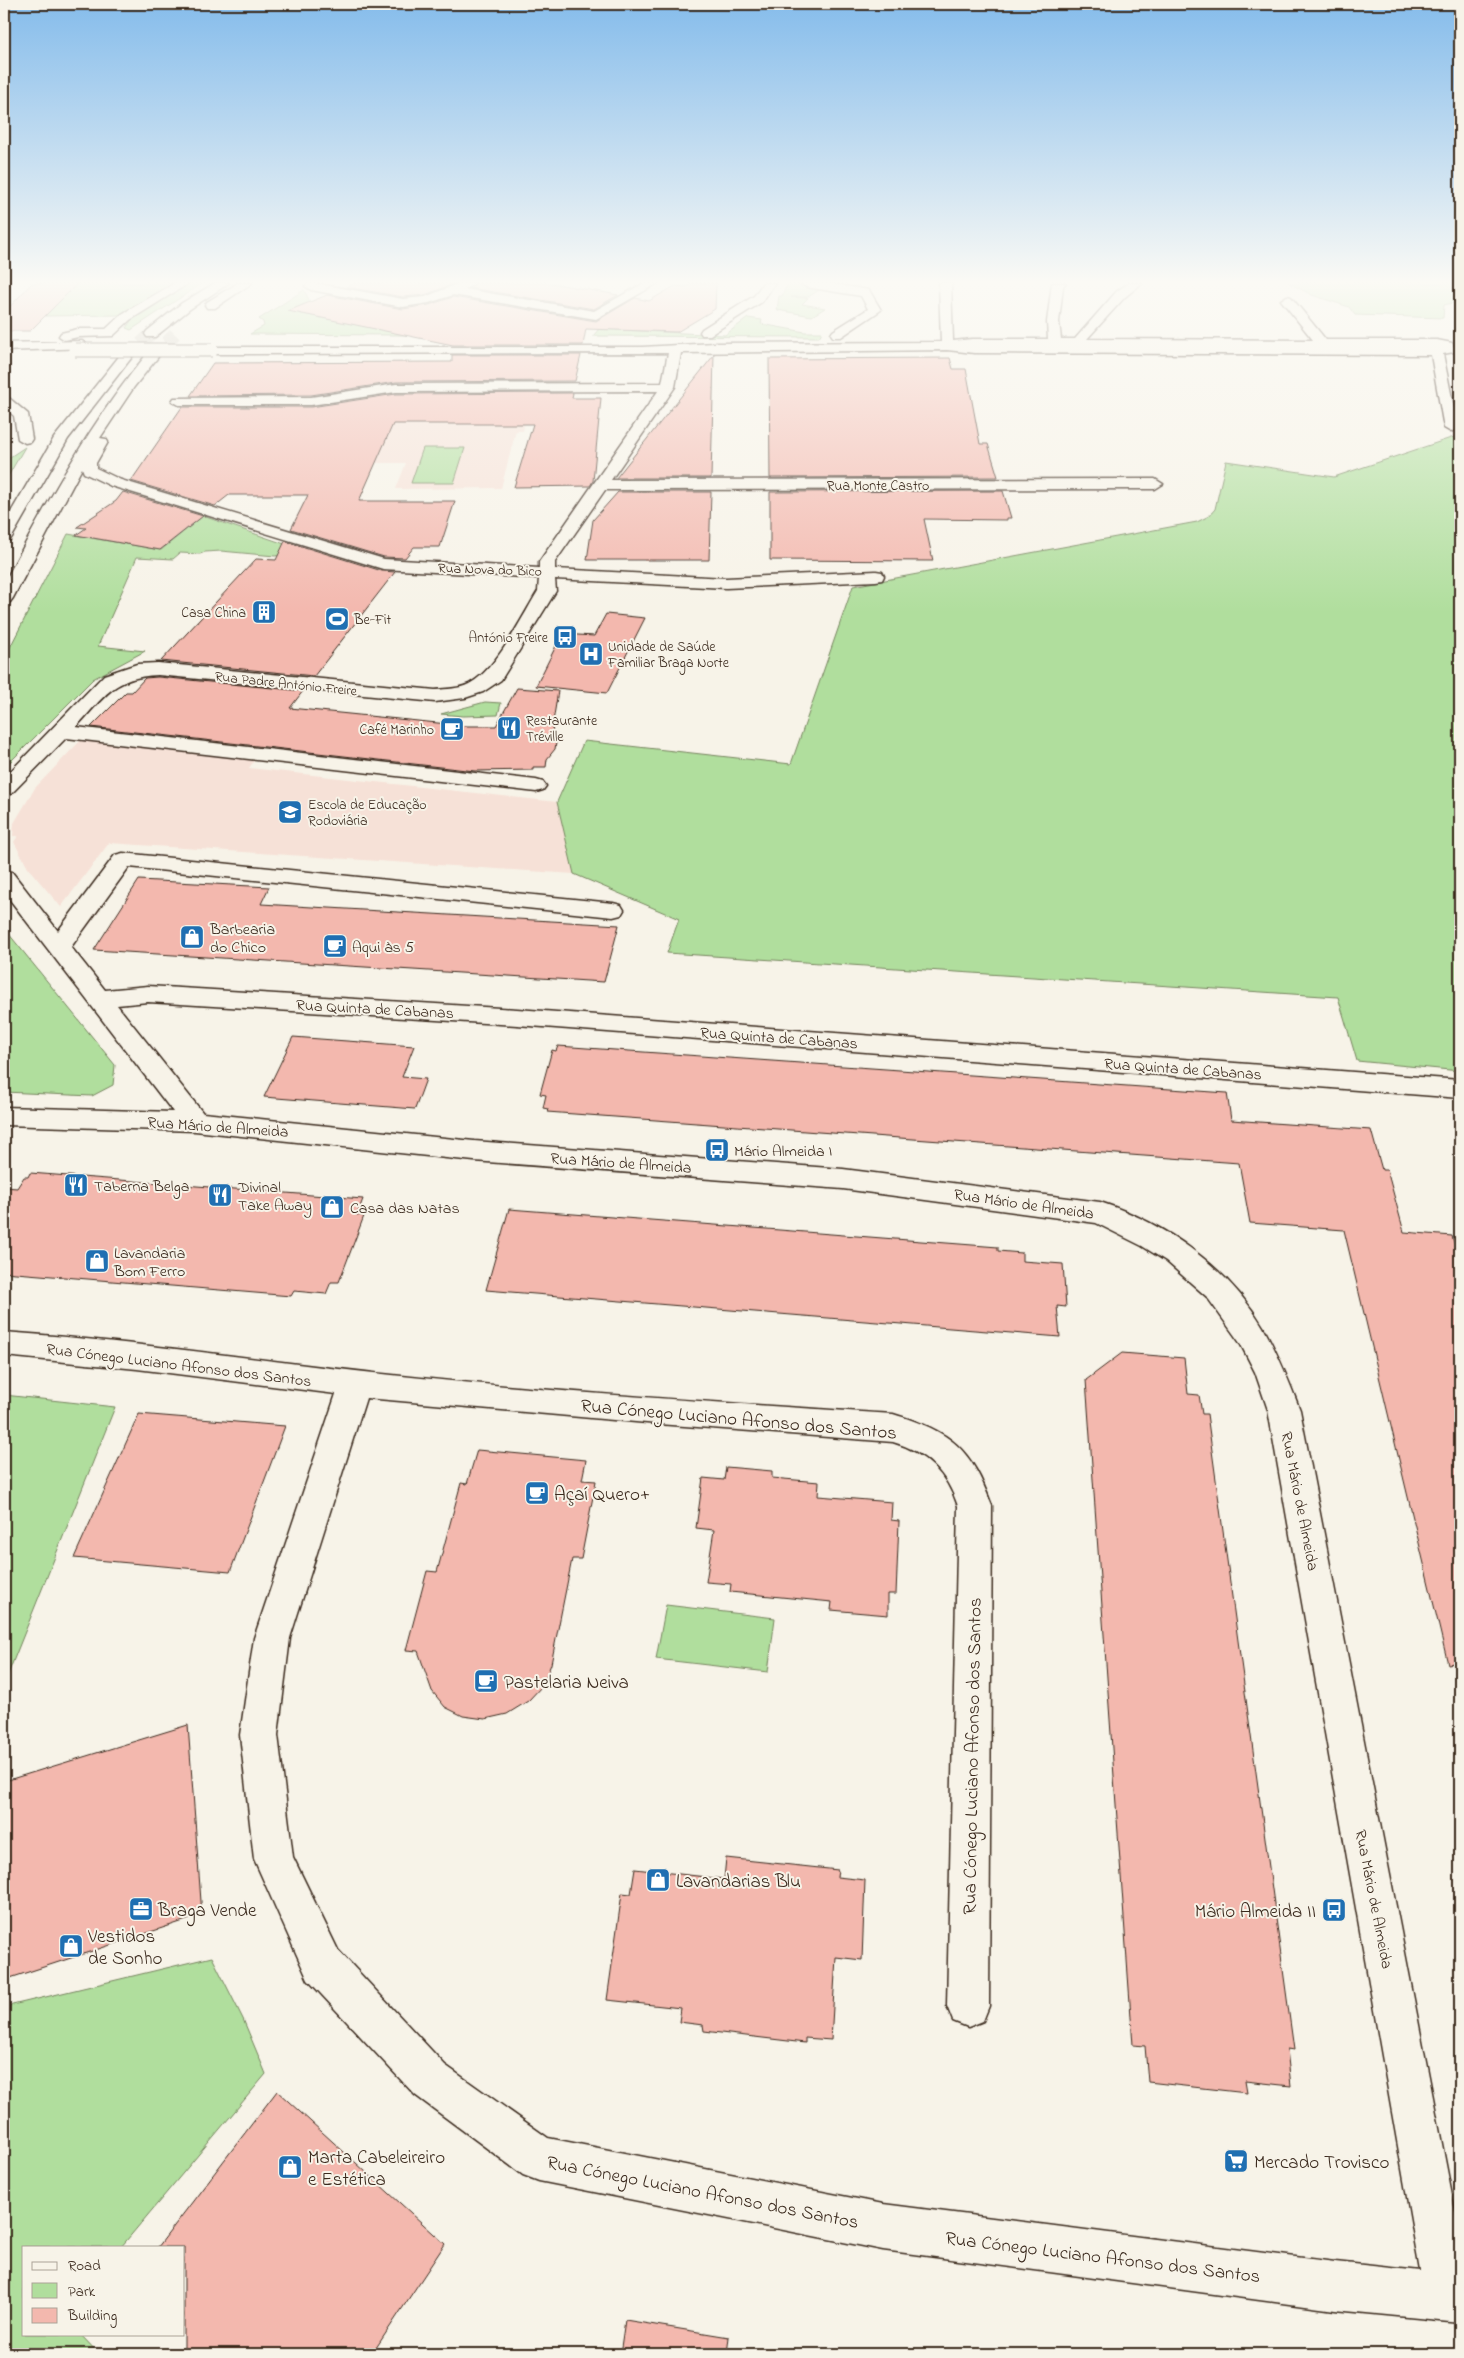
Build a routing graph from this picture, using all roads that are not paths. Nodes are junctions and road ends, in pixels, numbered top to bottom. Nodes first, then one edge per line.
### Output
1 (95, 393) edge
2 (121, 393) edge
3 (363, 393) edge
4 (664, 393) edge
5 (1446, 394) joint
6 (1460, 396) edge
7 (4, 401) edge
8 (180, 401) dead end
9 (100, 424) junction
10 (1451, 428) dead end
11 (25, 439) dead end
12 (116, 483) junction
13 (1155, 484) dead end
14 (602, 485) junction
15 (50, 508) junction
16 (4, 537) edge
17 (547, 572) junction
18 (876, 576) dead end
19 (4, 598) edge
20 (60, 731) junction
21 (536, 786) dead end
22 (4, 790) edge
23 (4, 877) edge
24 (613, 910) dead end
25 (58, 948) junction
26 (98, 999) junction
27 (1460, 1089) edge
28 (4, 1116) edge
29 (195, 1122) junction
30 (4, 1344) edge
31 (355, 1384) junction
32 (968, 2006) dead end
33 (1454, 2297) edge

1 - 16 main road
2 - 9 main road
3 - 8 main road
4 - 14 main road, Rua Padre António Freire
5 - 6 main road
5 - 10 main road
7 - 11 main road
9 - 12 main road
9 - 15 main road
12 - 15 main road
12 - 17 main road, Rua Nova do Bico
13 - 14 main road, Rua Monte Castro
14 - 17 main road, Rua Padre António Freire
15 - 19 main road
17 - 18 main road, Rua Nova do Bico
17 - 20 main road, Rua Padre António Freire
20 - 21 main road
20 - 22 main road, Rua Padre António Freire
23 - 25 main road
24 - 25 main road
25 - 26 main road
26 - 27 main road, Rua Quinta de Cabanas
26 - 29 main road
28 - 29 main road, Rua Mário de Almeida
29 - 33 main road, Rua Mário de Almeida
30 - 31 main road, Rua Cónego Luciano Afonso dos Santos
31 - 32 main road, Rua Cónego Luciano Afonso dos Santos
31 - 33 main road, Rua Cónego Luciano Afonso dos Santos

